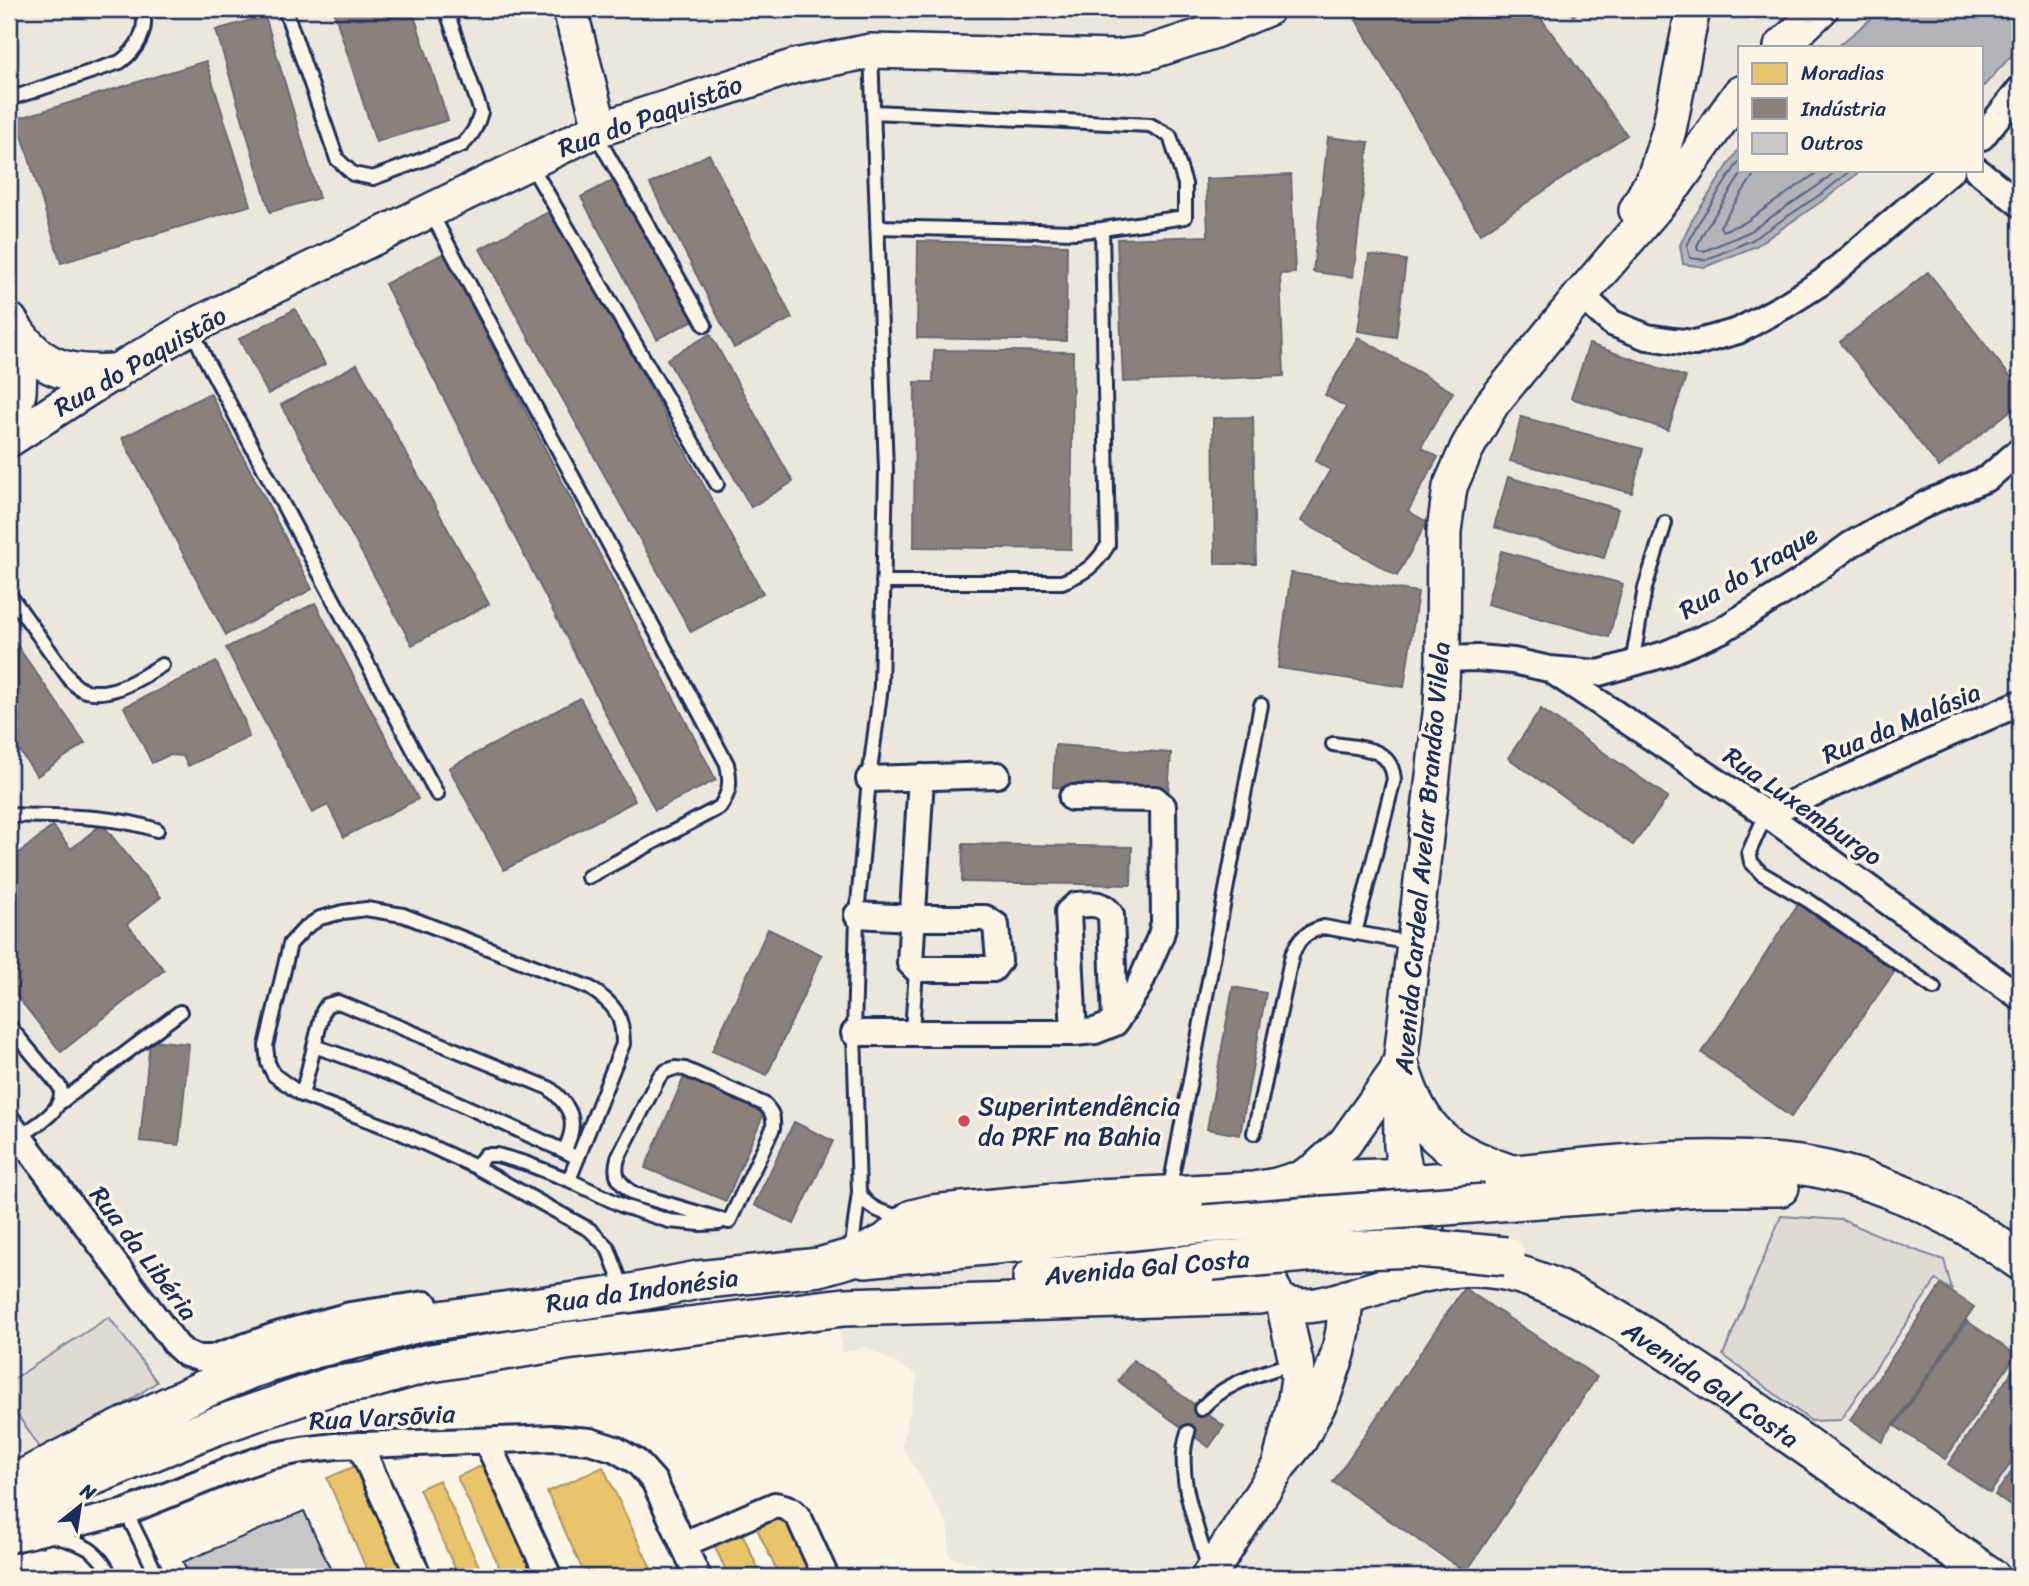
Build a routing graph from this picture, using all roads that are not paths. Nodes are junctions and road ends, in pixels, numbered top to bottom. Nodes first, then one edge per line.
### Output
1 (142, 9) edge
2 (285, 9) edge
3 (446, 9) edge
4 (570, 9) edge
5 (1267, 9) edge
6 (1693, 9) edge
7 (1821, 9) edge
8 (1782, 46) edge
9 (872, 51) junction
10 (1680, 73) junction
11 (2020, 89) edge
12 (1737, 97) edge
13 (9, 99) edge
14 (874, 112) junction
15 (597, 130) junction
16 (1983, 136) edge
17 (528, 162) junction
18 (1950, 172) edge
19 (1980, 172) edge
20 (2020, 204) edge
21 (429, 210) junction
22 (877, 227) junction
23 (1102, 229) junction
24 (1605, 268) junction
25 (1581, 295) junction
26 (705, 325) dead end
27 (191, 327) junction
28 (14, 330) edge
29 (113, 373) junction
30 (9, 417) edge
31 (9, 440) edge
32 (2020, 450) edge
33 (717, 484) dead end
34 (1665, 523) dead end
35 (883, 582) junction
36 (9, 594) edge
37 (1443, 659) junction
38 (1632, 664) junction
39 (162, 665) dead end
40 (1549, 669) junction
41 (2020, 703) edge
42 (1261, 705) dead end
43 (1333, 744) dead end
44 (997, 775) dead end
45 (921, 776) junction
46 (869, 779) junction
47 (437, 794) dead end
48 (1072, 798) dead end
49 (1766, 814) junction
50 (9, 815) edge
51 (157, 830) dead end
52 (588, 877) dead end
53 (857, 915) junction
54 (912, 918) junction
55 (1355, 933) junction
56 (1415, 944) junction
57 (916, 969) junction
58 (1934, 988) dead end
59 (2020, 996) edge
60 (180, 1012) dead end
61 (1115, 1023) junction
62 (9, 1026) edge
63 (854, 1033) junction
64 (912, 1033) junction
65 (1074, 1033) junction
66 (314, 1046) junction
67 (1400, 1066) junction
68 (302, 1095) junction
69 (61, 1102) junction
70 (14, 1130) edge
71 (1254, 1133) dead end
72 (564, 1151) junction
73 (578, 1158) junction
74 (476, 1167) junction
75 (1512, 1175) junction
76 (1413, 1179) junction
77 (569, 1180) junction
78 (1296, 1180) junction
79 (859, 1192) junction
80 (1168, 1196) junction
81 (1924, 1205) junction
82 (912, 1219) junction
83 (729, 1222) junction
84 (850, 1259) junction
85 (2020, 1261) edge
86 (1394, 1281) junction
87 (626, 1294) junction
88 (1278, 1297) junction
89 (1346, 1297) junction
90 (425, 1304) dead end
91 (845, 1307) junction
92 (1296, 1362) junction
93 (1200, 1409) dead end
94 (1188, 1432) dead end
95 (487, 1442) junction
96 (360, 1445) junction
97 (1818, 1455) junction
98 (1279, 1466) junction
99 (9, 1486) edge
100 (126, 1512) junction
101 (26, 1530) edge
102 (9, 1540) edge
103 (684, 1544) junction
104 (1209, 1575) edge
105 (111, 1577) edge
106 (158, 1577) edge
107 (419, 1577) edge
108 (549, 1577) edge
109 (698, 1577) edge
110 (826, 1577) edge
111 (1991, 1577) edge

1 - 13 lane
2 - 3 lane
4 - 15 main road
5 - 9 main road, Rua do Paquistão
6 - 10 main road
7 - 8 main road
9 - 14 lane
9 - 15 main road, Rua do Paquistão
10 - 12 main road
10 - 24 main road
11 - 16 street
12 - 24 main road, Avenida Cardeal Avelar Brandão Vilela
14 - 22 lane
14 - 23 lane
15 - 17 main road, Rua do Paquistão
15 - 26 lane
17 - 21 main road, Rua do Paquistão
17 - 33 lane
18 - 25 street
19 - 20 street
21 - 27 main road, Rua do Paquistão
21 - 52 lane
22 - 23 lane
22 - 35 lane
23 - 35 lane
24 - 25 main road, Avenida Cardeal Avelar Brandão Vilela
25 - 37 main road, Avenida Cardeal Avelar Brandão Vilela
27 - 29 main road, Rua do Paquistão
27 - 47 lane
28 - 29 main road
28 - 30 main road
29 - 31 main road, Rua do Paquistão
32 - 38 street, Rua do Iraque
34 - 38 lane
35 - 46 lane
36 - 39 lane
37 - 40 street, Rua do Iraque
37 - 56 main road, Avenida Cardeal Avelar Brandão Vilela
38 - 40 street, Rua do Iraque
40 - 49 street, Rua Luxemburgo
41 - 49 street, Rua da Malásia
42 - 80 lane
43 - 55 lane
44 - 45 street
45 - 46 street
45 - 54 street
46 - 53 lane
48 - 61 street
49 - 58 lane
49 - 59 street, Rua Luxemburgo
50 - 51 lane
53 - 54 street
53 - 63 lane
54 - 57 street
54 - 57 street
55 - 56 lane
55 - 71 lane
56 - 67 main road, Avenida Cardeal Avelar Brandão Vilela
57 - 64 lane
60 - 69 lane
61 - 65 street
61 - 65 street
62 - 69 lane
63 - 64 street
63 - 79 lane
64 - 65 street
66 - 68 lane
66 - 72 lane
66 - 72 lane
67 - 75 main road
67 - 76 main road, Avenida Cardeal Avelar Brandão Vilela
67 - 78 main road
68 - 73 lane
68 - 74 lane
69 - 70 lane
70 - 90 street, Rua da Libéria
72 - 73 lane
73 - 77 lane
74 - 77 lane
74 - 87 lane
75 - 76 main road
75 - 81 main road
76 - 78 main road
76 - 86 main road, Avenida Cardeal Avelar Brandão Vilela
77 - 83 lane
78 - 80 main road
78 - 88 main road
79 - 82 lane
79 - 84 lane
80 - 82 main road
81 - 84 main road, bridge
81 - 85 main road
82 - 84 main road, Rua da Indonésia
83 - 83 lane
84 - 87 main road, Rua da Indonésia
86 - 89 main road, Avenida Gal Costa
86 - 97 main road, Avenida Gal Costa
87 - 99 main road, Rua da Indonésia
88 - 89 main road, Avenida Gal Costa
88 - 91 main road, Avenida Gal Costa
88 - 92 main road
89 - 98 main road
91 - 97 main road, Avenida Gal Costa, bridge
91 - 101 main road, Rua da Indonésia
92 - 93 lane
92 - 98 main road
94 - 104 lane
95 - 96 street, Rua Varsōvia
95 - 103 street, Rua Varsōvia
95 - 108 street
96 - 100 street, Rua Varsōvia
96 - 107 street
97 - 111 main road, Avenida Gal Costa
98 - 104 main road
100 - 101 street, Rua Varsōvia
100 - 106 lane
101 - 102 street, Rua Varsōvia
101 - 105 lane
103 - 109 street, Rua Varsōvia
103 - 110 street

